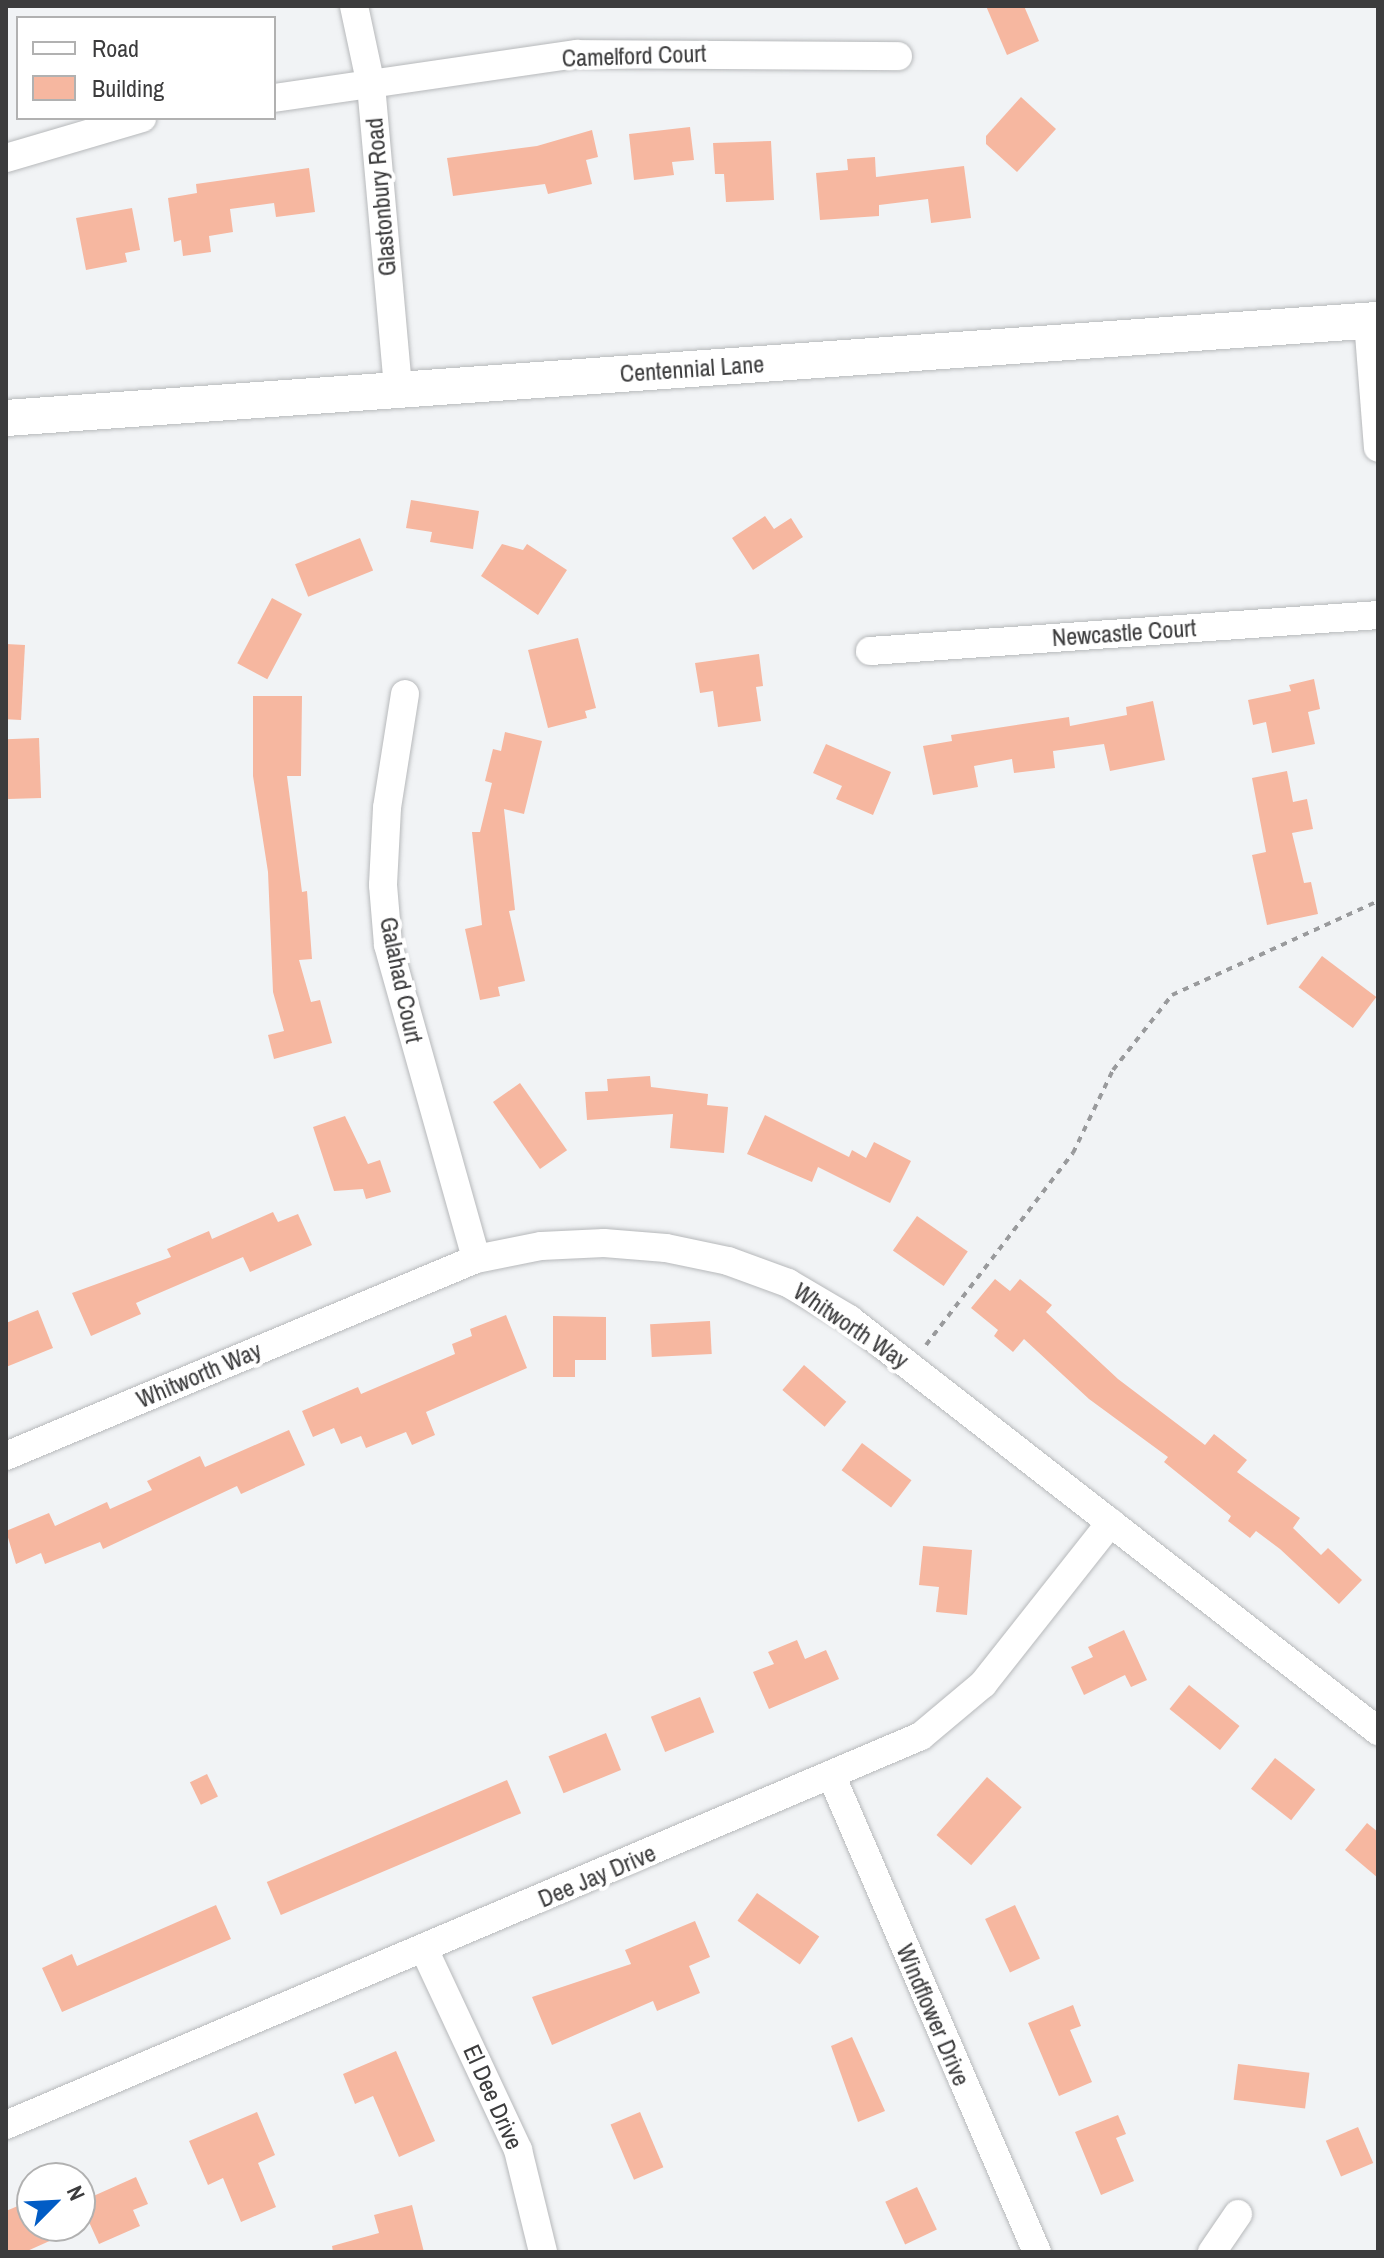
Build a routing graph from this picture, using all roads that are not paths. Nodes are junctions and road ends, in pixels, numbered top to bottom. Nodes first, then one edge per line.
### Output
1 (354, 6) edge
2 (898, 56) dead end
3 (371, 85) junction
4 (276, 98) edge
5 (135, 120) edge
6 (6, 158) edge
7 (1373, 321) edge
8 (398, 390) junction
9 (6, 418) edge
10 (1378, 448) edge
11 (1378, 615) edge
12 (870, 651) dead end
13 (405, 694) dead end
14 (476, 1259) junction
15 (6, 1456) edge
16 (1111, 1522) junction
17 (1378, 1731) edge
18 (832, 1777) junction
19 (424, 1949) junction
20 (6, 2125) edge
21 (1238, 2214) dead end
22 (543, 2252) edge
23 (1037, 2252) edge
24 (1212, 2252) edge

1 - 3 street, Glastonbury Road
2 - 3 street, Camelford Court
3 - 4 street, Camelford Court
3 - 8 street, Glastonbury Road
5 - 6 street
7 - 8 street, Centennial Lane
7 - 10 street
8 - 9 street, Centennial Lane
11 - 12 street, Newcastle Court
13 - 14 street, Galahad Court
14 - 15 street, Whitworth Way
14 - 16 street, Whitworth Way
16 - 17 street, Whitworth Way
16 - 18 street, Dee Jay Drive
18 - 19 street, Dee Jay Drive
18 - 23 street, Windflower Drive
19 - 20 street, Dee Jay Drive
19 - 22 street, El Dee Drive
21 - 24 street

